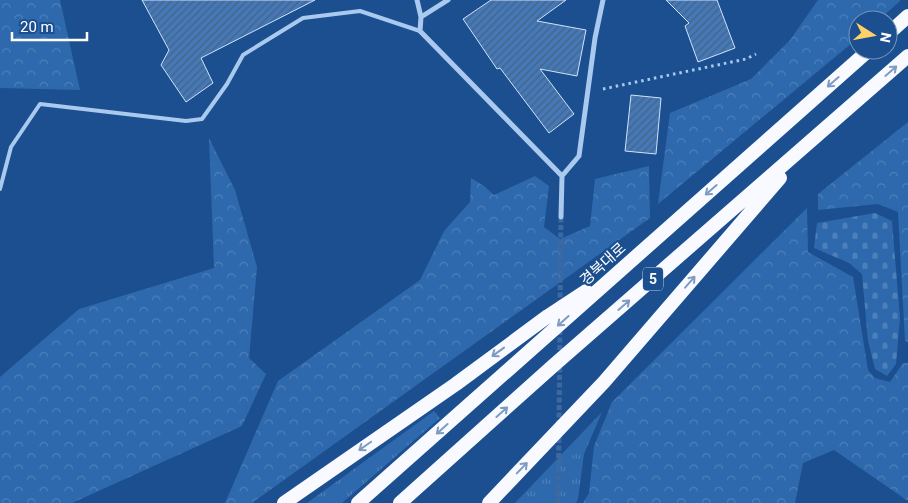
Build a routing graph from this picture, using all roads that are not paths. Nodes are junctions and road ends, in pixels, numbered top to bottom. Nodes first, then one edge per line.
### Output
1 (417, 0) edge
2 (448, 0) edge
3 (603, 0) edge
4 (908, 16) edge
5 (421, 18) junction
6 (898, 25) edge
7 (420, 32) junction
8 (908, 56) edge
9 (858, 60) edge
10 (813, 140) junction
11 (562, 176) junction
12 (0, 189) edge
13 (561, 217) tunnel mouth
14 (625, 266) junction
15 (284, 503) edge
16 (358, 503) edge
17 (400, 503) edge
18 (489, 503) edge

1 - 5 street
2 - 5 street
3 - 11 street
4 - 6 highway
5 - 7 street
7 - 11 street
7 - 12 lane
10 -> 8 highway, 5
9 -> 14 highway, 경북대로
17 -> 10 highway, 5
18 -> 10 highway
11 - 13 street
14 -> 15 highway
14 -> 16 highway, 경북대로

